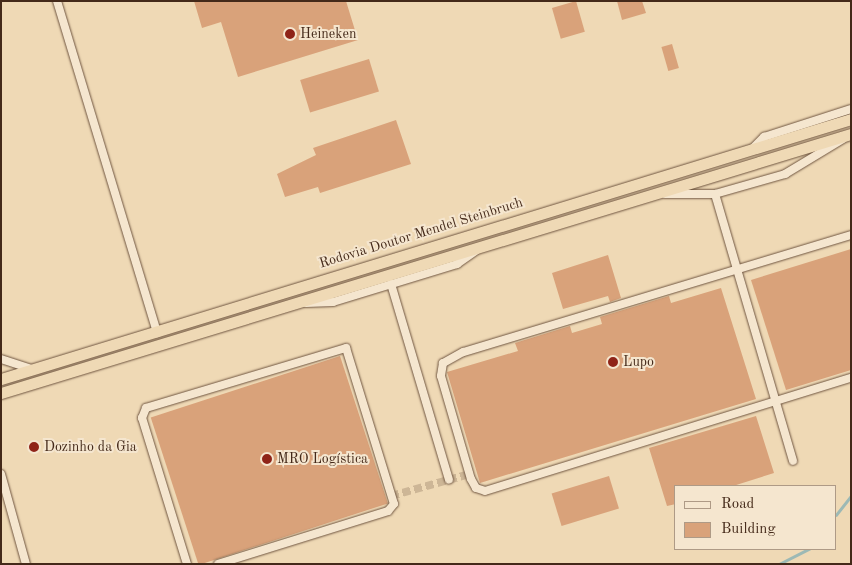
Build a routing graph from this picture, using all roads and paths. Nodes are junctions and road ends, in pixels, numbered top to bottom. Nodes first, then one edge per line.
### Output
1 (57, 1) edge
2 (850, 113) edge
3 (851, 134) edge
4 (648, 193) junction
5 (715, 194) junction
6 (851, 235) edge
7 (482, 247) junction
8 (734, 270) junction
9 (391, 284) junction
10 (297, 302) junction
11 (157, 333) junction
12 (1, 359) edge
13 (34, 370) junction
14 (851, 378) edge
15 (1, 379) edge
16 (1, 393) edge
17 (776, 402) junction
18 (793, 461) dead end
19 (1, 474) edge
20 (449, 480) dead end
21 (26, 564) edge
22 (187, 564) edge
23 (218, 564) edge

1 - 11 street
2 - 11 highway, Rodovia Doutor Mendel Steinbruch
3 - 4 highway
3 - 5 street
4 - 5 street
4 - 7 highway
5 - 8 street
6 - 8 street
7 - 9 street
7 - 10 highway
8 - 17 street
8 - 17 street
9 - 10 street
9 - 20 street
10 - 16 highway
11 - 13 highway, Rodovia Doutor Mendel Steinbruch
12 - 13 street
13 - 15 highway, Rodovia Doutor Mendel Steinbruch
14 - 17 street
17 - 18 street
19 - 21 street
22 - 23 street

